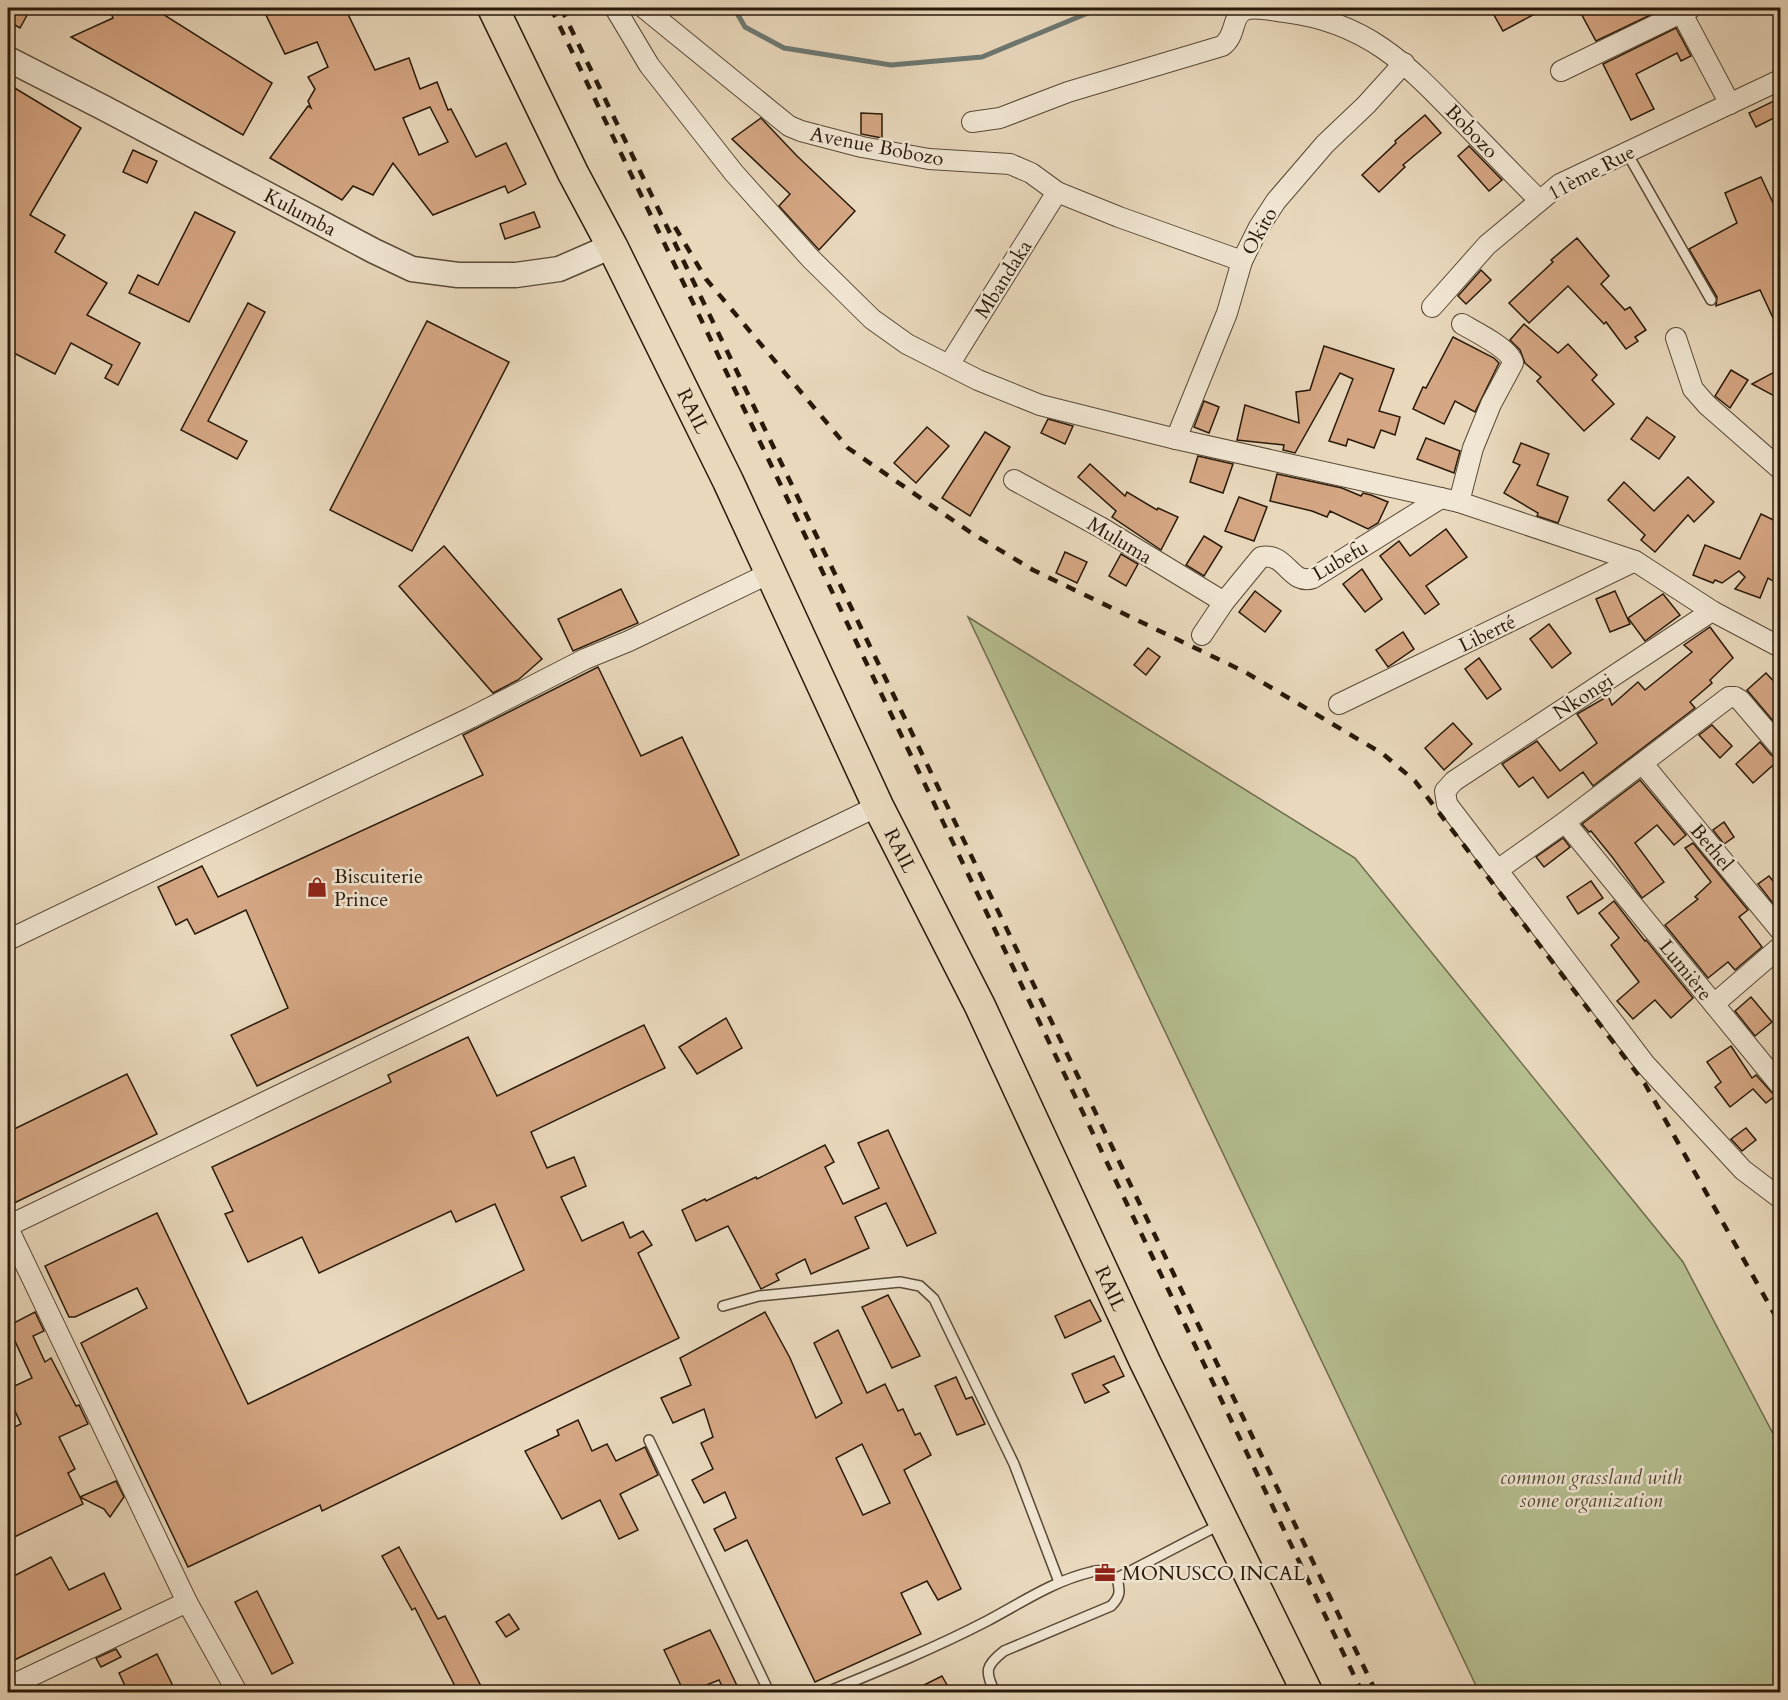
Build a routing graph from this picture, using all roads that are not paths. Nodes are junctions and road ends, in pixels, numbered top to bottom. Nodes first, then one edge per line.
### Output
1 (493, 8) edge
2 (615, 8) edge
3 (644, 8) edge
4 (1684, 9) edge
5 (8, 59) edge
6 (1404, 63) junction
7 (1562, 71) dead end
8 (1780, 80) edge
9 (1730, 104) junction
10 (972, 122) dead end
11 (1627, 153) junction
12 (1057, 192) junction
13 (1539, 200) junction
14 (612, 246) junction
15 (1242, 261) junction
16 (1711, 300) dead end
17 (1432, 307) dead end
18 (1462, 324) dead end
19 (1676, 338) dead end
20 (949, 365) junction
21 (1176, 439) junction
22 (1780, 469) edge
23 (1014, 480) dead end
24 (1450, 500) junction
25 (1635, 561) junction
26 (770, 573) junction
27 (1224, 602) junction
28 (1712, 611) junction
29 (1202, 635) dead end
30 (1780, 647) edge
31 (1340, 704) dead end
32 (1780, 747) edge
33 (1643, 764) junction
34 (878, 806) junction
35 (1565, 822) junction
36 (1498, 869) junction
37 (1780, 930) edge
38 (8, 940) edge
39 (1780, 947) edge
40 (1714, 1004) junction
41 (1780, 1085) edge
42 (1780, 1198) edge
43 (8, 1227) edge
44 (723, 1306) dead end
45 (649, 1440) dead end
46 (1224, 1523) junction
47 (1117, 1578) junction
48 (1059, 1582) junction
49 (187, 1602) junction
50 (8, 1687) edge
51 (237, 1692) edge
52 (769, 1692) edge
53 (827, 1692) edge
54 (995, 1692) edge
55 (1307, 1692) edge

1 - 14 main road, RAIL
2 - 20 street
3 - 12 street, Avenue Bobozo
4 - 7 street
4 - 9 street
5 - 14 street, Kulumba
6 - 10 street
6 - 13 street, Bobozo
6 - 15 street, Okito
8 - 9 street, 11ème Rue
9 - 11 street, 11ème Rue
11 - 13 street, 11ème Rue
11 - 16 lane
12 - 15 street, Avenue Bobozo
12 - 20 street, Mbandaka
13 - 17 street, 11ème Rue
14 - 26 main road, RAIL
15 - 21 street, Okito
18 - 24 street
19 - 22 street
20 - 21 street
21 - 24 street
23 - 27 street, Muluma
24 - 25 street
24 - 27 street, Lubefu
25 - 28 street
25 - 31 street, Liberté
26 - 34 main road, RAIL
26 - 38 street
27 - 29 street, Lubefu
28 - 30 street
28 - 36 street, Nkongi
32 - 33 street
33 - 35 street
33 - 37 street, Bethel
34 - 43 street
34 - 46 main road, RAIL
35 - 36 street
35 - 40 street, Lumière
36 - 42 street
39 - 40 street
40 - 41 street, Lumière
43 - 49 street
44 - 48 lane
45 - 52 lane
46 - 47 lane
46 - 55 main road, RAIL
47 - 48 lane
47 - 54 lane
48 - 53 lane
49 - 50 street
49 - 51 street

